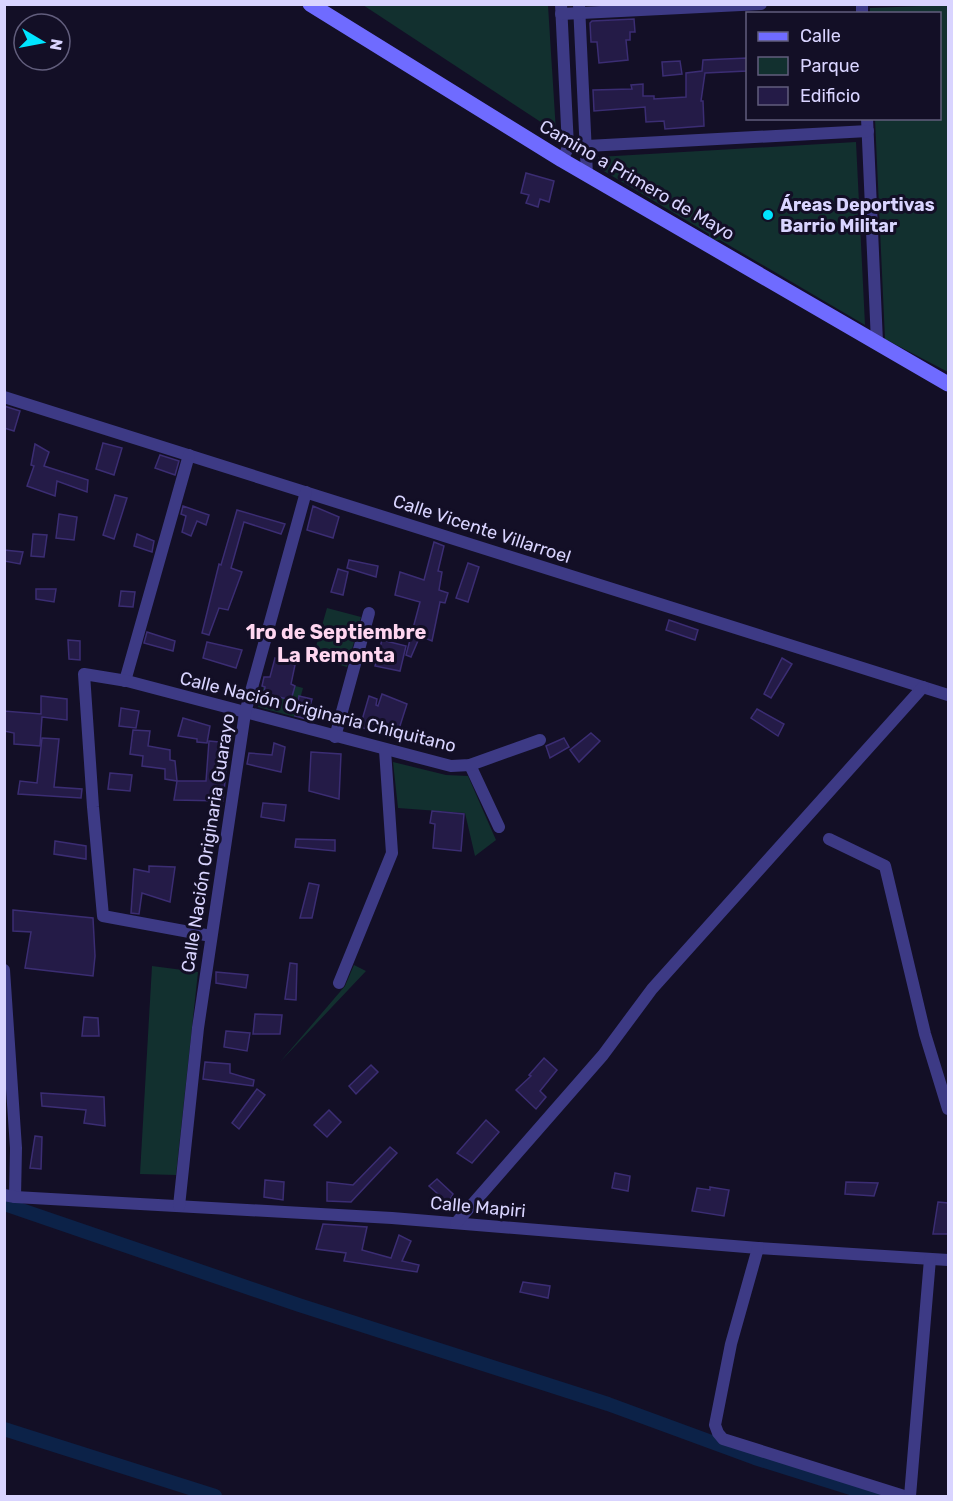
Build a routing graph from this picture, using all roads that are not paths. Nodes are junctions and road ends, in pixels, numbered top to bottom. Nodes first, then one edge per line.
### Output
1 (310, 4) edge
2 (761, 4) edge
3 (561, 9) edge
4 (579, 9) edge
5 (867, 125) edge
6 (586, 147) junction
7 (565, 154) junction
8 (587, 175) junction
9 (877, 342) junction
10 (948, 384) edge
11 (4, 397) edge
12 (189, 455) junction
13 (306, 492) junction
14 (369, 613) dead end
15 (125, 681) junction
16 (922, 687) junction
17 (948, 695) edge
18 (245, 713) junction
19 (335, 737) junction
20 (540, 740) dead end
21 (385, 750) junction
22 (470, 765) junction
23 (499, 827) dead end
24 (829, 840) dead end
25 (211, 936) junction
26 (4, 970) edge
27 (339, 983) dead end
28 (948, 1109) edge
29 (10, 1196) edge
30 (179, 1206) junction
31 (456, 1223) junction
32 (758, 1248) junction
33 (930, 1259) junction
34 (948, 1260) edge
35 (904, 1497) edge
36 (910, 1497) edge

1 - 7 main road, Camino a Primero de Mayo
2 - 4 street
3 - 4 street
3 - 7 street
4 - 6 street
5 - 6 street
5 - 9 street
6 - 7 street
6 - 8 street
7 - 8 main road, Camino a Primero de Mayo
8 - 9 main road, Camino a Primero de Mayo
9 - 10 main road, Camino a Primero de Mayo
11 - 12 street, Calle Vicente Villarroel
12 - 13 street, Calle Vicente Villarroel
12 - 15 street
13 - 16 street, Calle Vicente Villarroel
13 - 18 street, Calle Nación Originaria Guarayo
14 - 19 street
15 - 18 street, Calle Nación Originaria Chiquitano
15 - 25 street, Calle Nación Originaria Chiquitano
16 - 17 street, Calle Vicente Villarroel
16 - 31 street
18 - 19 street, Calle Nación Originaria Chiquitano
18 - 25 street, Calle Nación Originaria Guarayo
19 - 21 street, Calle Nación Originaria Chiquitano
20 - 22 street, Calle Nación Originaria Chiquitano
21 - 22 street, Calle Nación Originaria Chiquitano
21 - 27 street
22 - 23 street
24 - 28 street
25 - 30 street, Calle Nación Originaria Guarayo
26 - 29 street
29 - 30 street, Calle Mapiri
30 - 31 street, Calle Mapiri
31 - 32 street, Calle Mapiri
32 - 33 street, Calle Mapiri
32 - 35 street
33 - 34 street, Calle Mapiri
33 - 36 street

